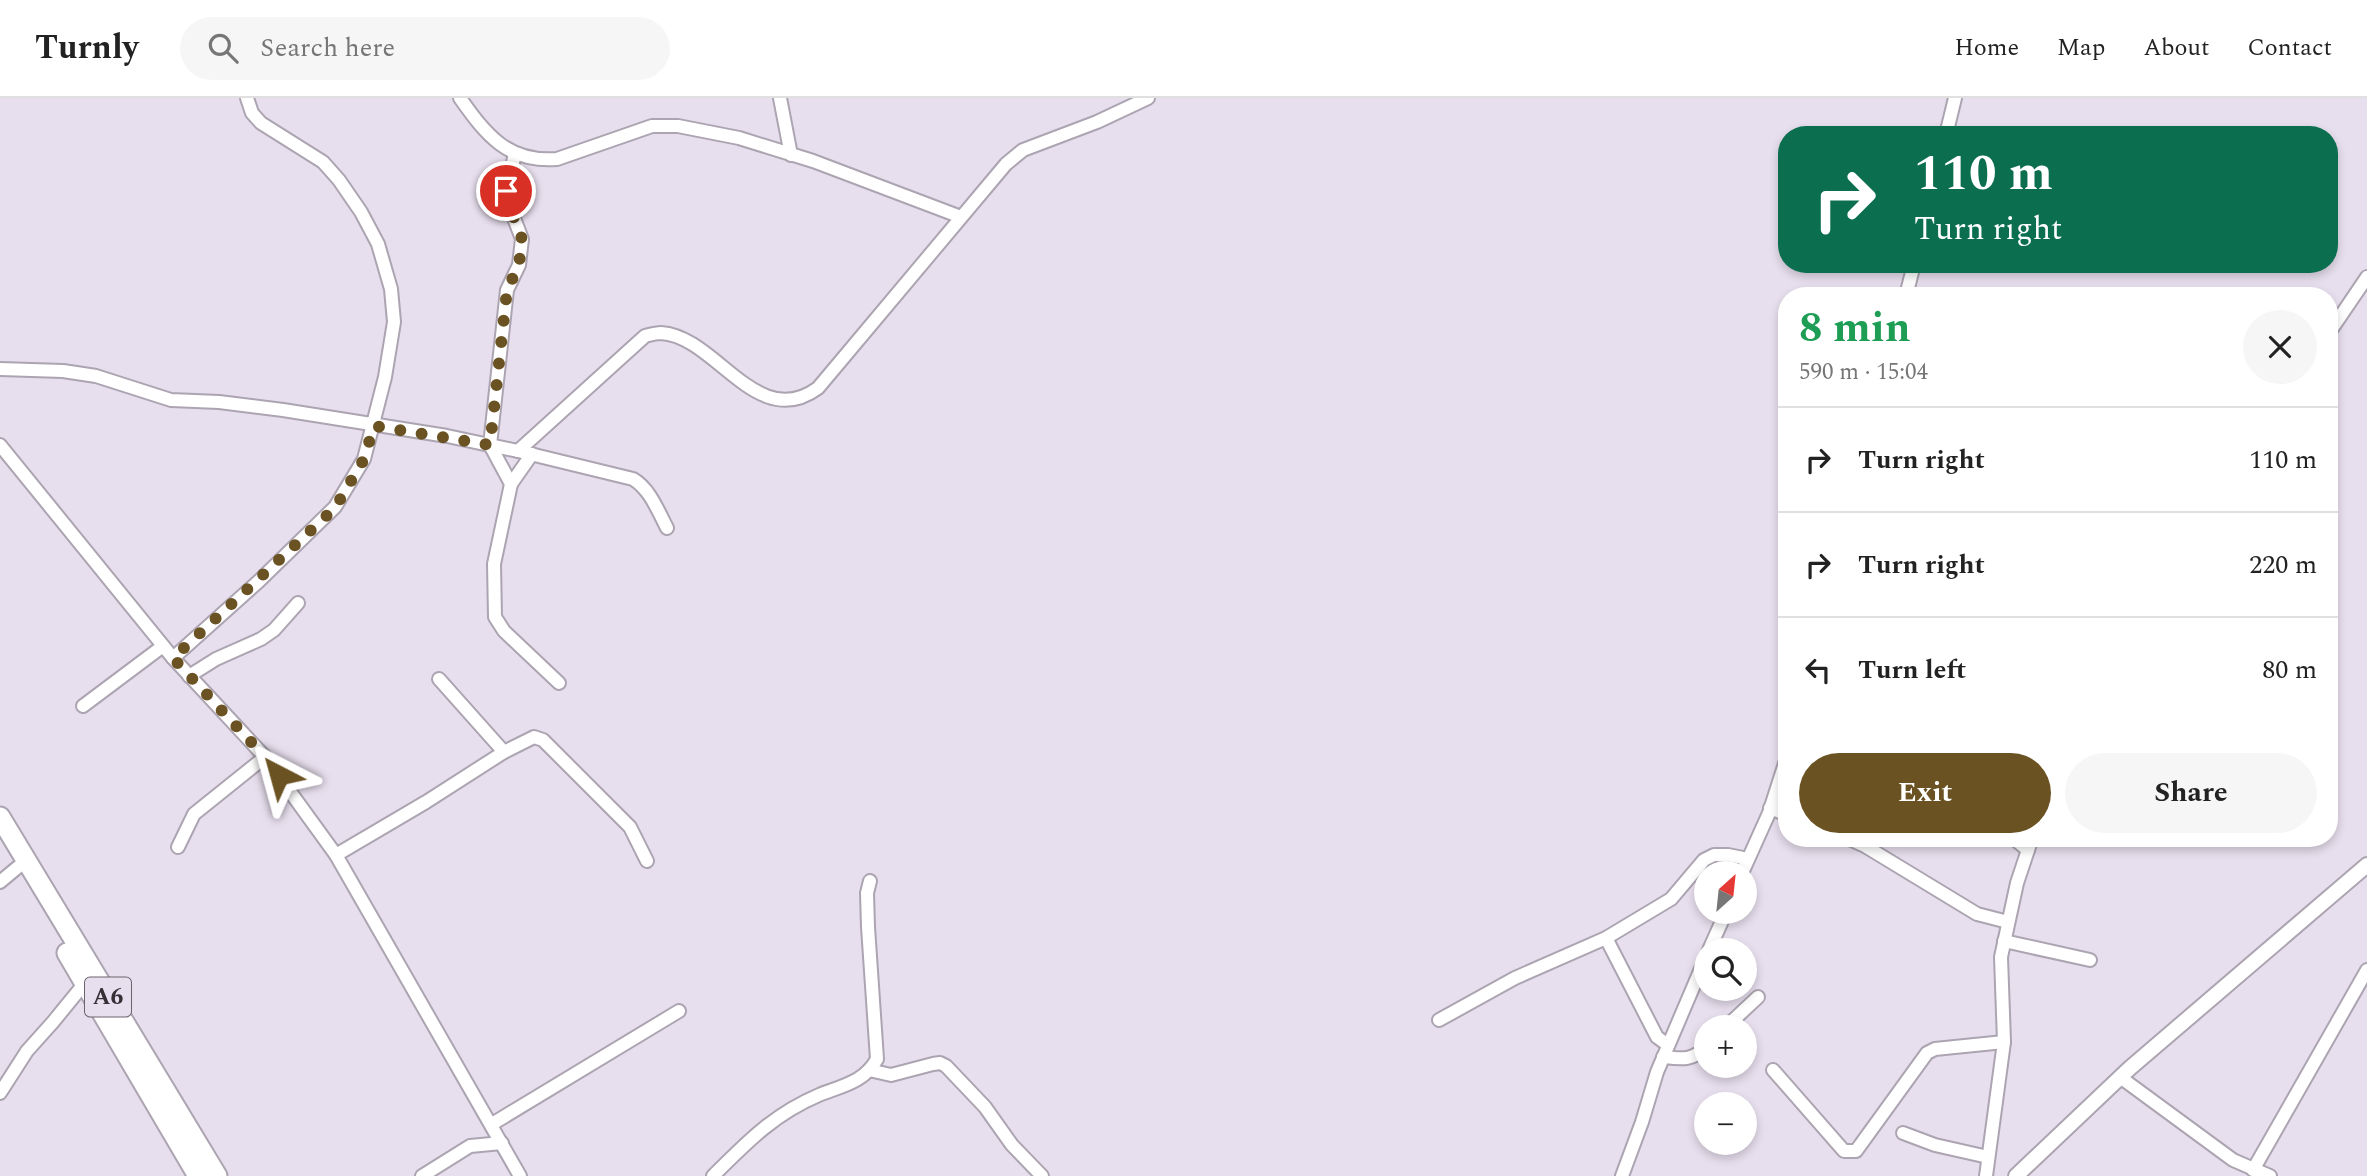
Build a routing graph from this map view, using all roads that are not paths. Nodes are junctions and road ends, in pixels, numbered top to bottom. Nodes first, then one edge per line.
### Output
1 (247, 98) edge
2 (460, 98) edge
3 (780, 98) edge
4 (1148, 98) edge
5 (1955, 98) edge
6 (1948, 126) edge
7 (515, 154) junction
8 (791, 155) junction
9 (961, 217) junction
10 (2367, 277) edge
11 (2338, 320) edge
12 (0, 369) edge
13 (374, 426) junction
14 (0, 445) edge
15 (490, 445) junction
16 (518, 451) junction
17 (532, 454) junction
18 (511, 484) junction
19 (667, 528) dead end
20 (298, 603) dead end
21 (163, 646) junction
22 (173, 658) junction
23 (189, 676) junction
24 (439, 679) dead end
25 (559, 683) dead end
26 (83, 706) dead end
27 (504, 752) junction
28 (265, 757) junction
29 (1778, 784) edge
30 (1770, 808) junction
31 (1778, 811) edge
32 (0, 817) edge
33 (0, 837) edge
34 (178, 847) dead end
35 (1867, 847) edge
36 (2029, 847) edge
37 (337, 855) junction
38 (1748, 859) joint
39 (647, 861) dead end
40 (2367, 865) edge
41 (18, 867) junction
42 (870, 881) dead end
43 (0, 882) edge
44 (2008, 922) junction
45 (1606, 938) junction
46 (2004, 941) junction
47 (2090, 960) dead end
48 (2367, 970) edge
49 (84, 984) junction
50 (1694, 985) edge
51 (1758, 997) dead end
52 (679, 1011) dead end
53 (1739, 1015) edge
54 (1439, 1020) dead end
55 (2004, 1042) junction
56 (1666, 1051) junction
57 (1694, 1058) edge
58 (869, 1070) junction
59 (1773, 1070) dead end
60 (2120, 1077) junction
61 (0, 1093) edge
62 (492, 1124) junction
63 (1903, 1133) dead end
64 (502, 1143) junction
65 (1988, 1157) junction
66 (2253, 1170) junction
67 (198, 1176) edge
68 (217, 1176) edge
69 (422, 1176) edge
70 (520, 1176) edge
71 (713, 1176) edge
72 (1042, 1176) edge
73 (1622, 1176) edge
74 (1986, 1176) edge
75 (2016, 1176) edge
76 (2270, 1176) edge

1 - 13 street
2 - 7 street
3 - 8 street
4 - 9 street
5 - 6 street
7 - 8 street
7 - 15 street
8 - 9 street
9 - 16 street
10 - 11 street
12 - 13 street
13 - 15 street
13 - 22 street
14 - 21 street
15 - 16 street
15 - 18 street
16 - 17 street
17 - 18 street
17 - 19 street
18 - 25 street
20 - 23 street
21 - 22 street
21 - 26 street
22 - 23 street
23 - 28 street
24 - 27 street
27 - 37 street
27 - 39 street
28 - 34 street
28 - 37 street
29 - 30 street
30 - 31 street
30 - 38 street
32 - 68 highway, A6
33 - 41 highway, A6
35 - 44 street
36 - 44 street
37 - 62 street
38 - 45 street
40 - 60 street
41 - 43 street
41 - 49 highway, A6
42 - 58 street
44 - 46 street
45 - 54 street
45 - 56 street
46 - 47 street
46 - 55 street
48 - 66 street
49 - 61 street
49 - 67 highway, A6
50 - 56 street
51 - 53 street
52 - 62 street
55 - 59 street
55 - 65 street
56 - 57 street
56 - 73 street
58 - 71 street
58 - 72 street
60 - 66 street
60 - 75 street
62 - 64 street
63 - 65 street
64 - 69 street
64 - 70 street
65 - 74 street
66 - 76 street

